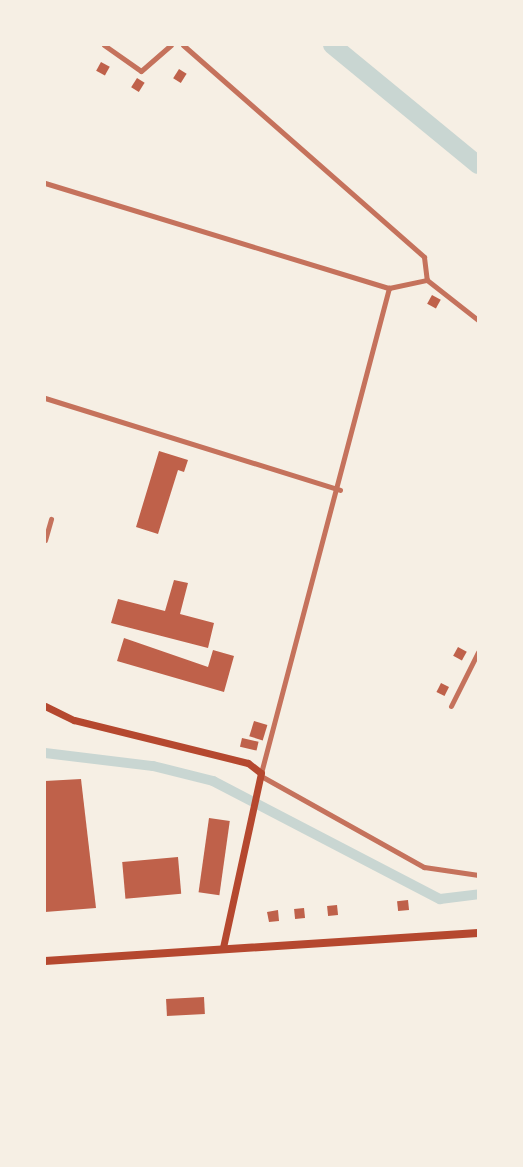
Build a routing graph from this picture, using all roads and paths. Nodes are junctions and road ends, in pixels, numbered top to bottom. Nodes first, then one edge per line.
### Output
1 (104, 45) edge
2 (171, 45) edge
3 (183, 45) edge
4 (45, 183) edge
5 (427, 280) junction
6 (389, 288) junction
7 (478, 320) edge
8 (45, 398) edge
9 (340, 490) junction
10 (51, 519) dead end
11 (45, 540) edge
12 (478, 652) edge
13 (45, 706) edge
14 (452, 706) dead end
15 (261, 774) junction
16 (478, 875) edge
17 (477, 934) edge
18 (224, 948) junction
19 (45, 961) edge

1 - 2 street
3 - 5 street
4 - 6 street
5 - 6 street
5 - 7 street
6 - 9 street
8 - 9 street
9 - 15 street
10 - 11 street
12 - 14 street
13 - 15 main road
15 - 16 street
15 - 18 main road
17 - 18 main road
18 - 19 main road

